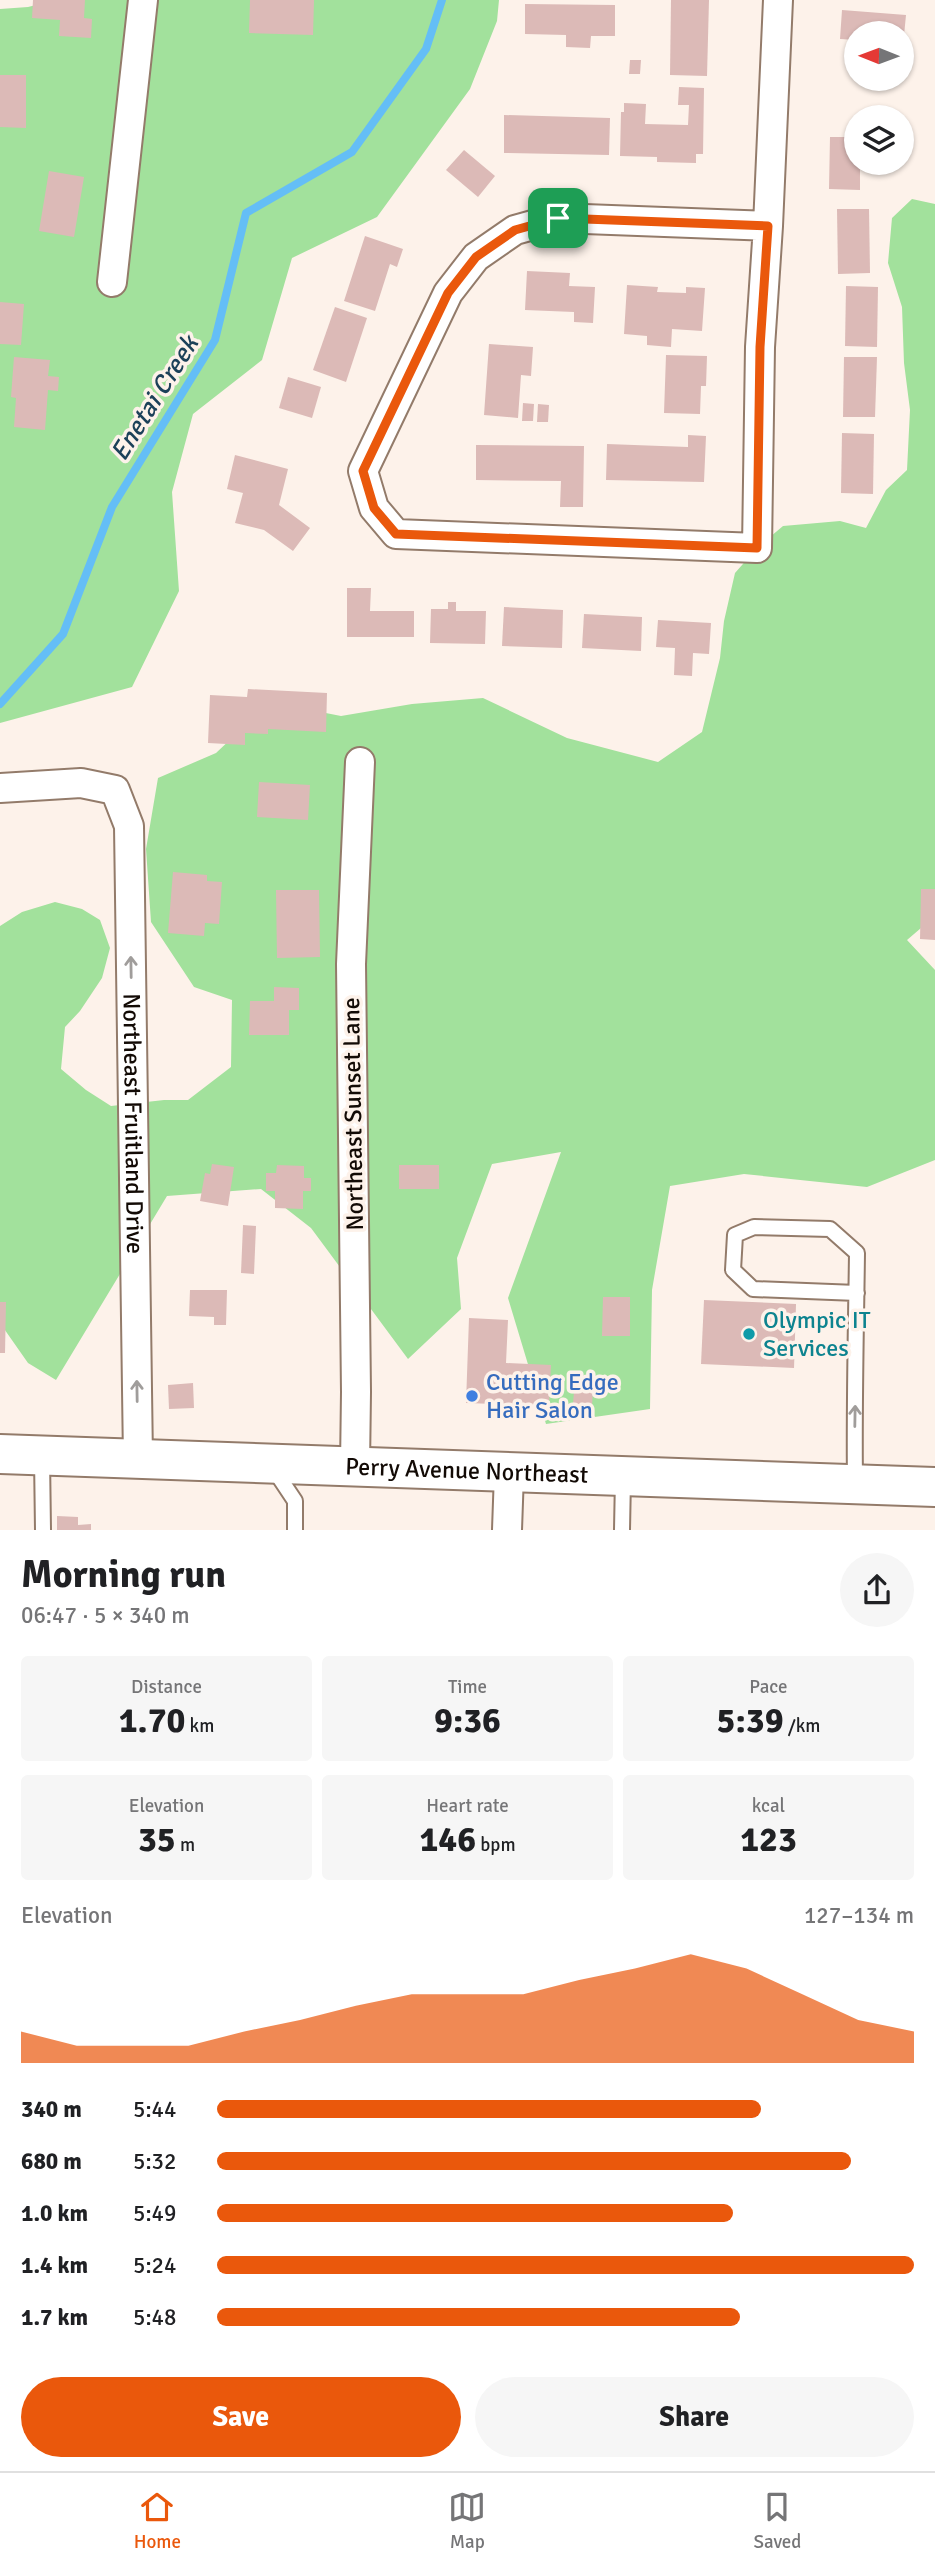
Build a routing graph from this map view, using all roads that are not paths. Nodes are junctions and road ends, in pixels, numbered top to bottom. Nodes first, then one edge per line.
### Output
1 (143, 0) edge
2 (778, 0) edge
3 (768, 226) junction
4 (112, 282) dead end
5 (360, 762) dead end
6 (0, 788) edge
7 (856, 1293) junction
8 (0, 1454) edge
9 (42, 1456) junction
10 (138, 1459) junction
11 (271, 1464) junction
12 (355, 1466) junction
13 (509, 1473) junction
14 (623, 1477) junction
15 (855, 1484) junction
16 (935, 1487) edge
17 (43, 1530) edge
18 (295, 1530) edge
19 (507, 1530) edge
20 (622, 1530) edge

1 - 4 street
2 - 3 street
3 - 3 street
5 - 12 street, Northeast Sunset Lane
10 -> 6 street, Northeast Fruitland Drive
7 - 7 lane
15 -> 7 lane
8 - 9 main road, Perry Avenue Northeast
9 - 10 main road, Perry Avenue Northeast
9 - 17 lane
10 - 11 main road, Perry Avenue Northeast
11 - 12 main road, Perry Avenue Northeast
11 - 18 lane
12 - 13 main road, Perry Avenue Northeast
13 - 14 main road, Perry Avenue Northeast
13 - 19 street
14 - 15 main road, Perry Avenue Northeast
14 - 20 lane
15 - 16 main road, Perry Avenue Northeast

